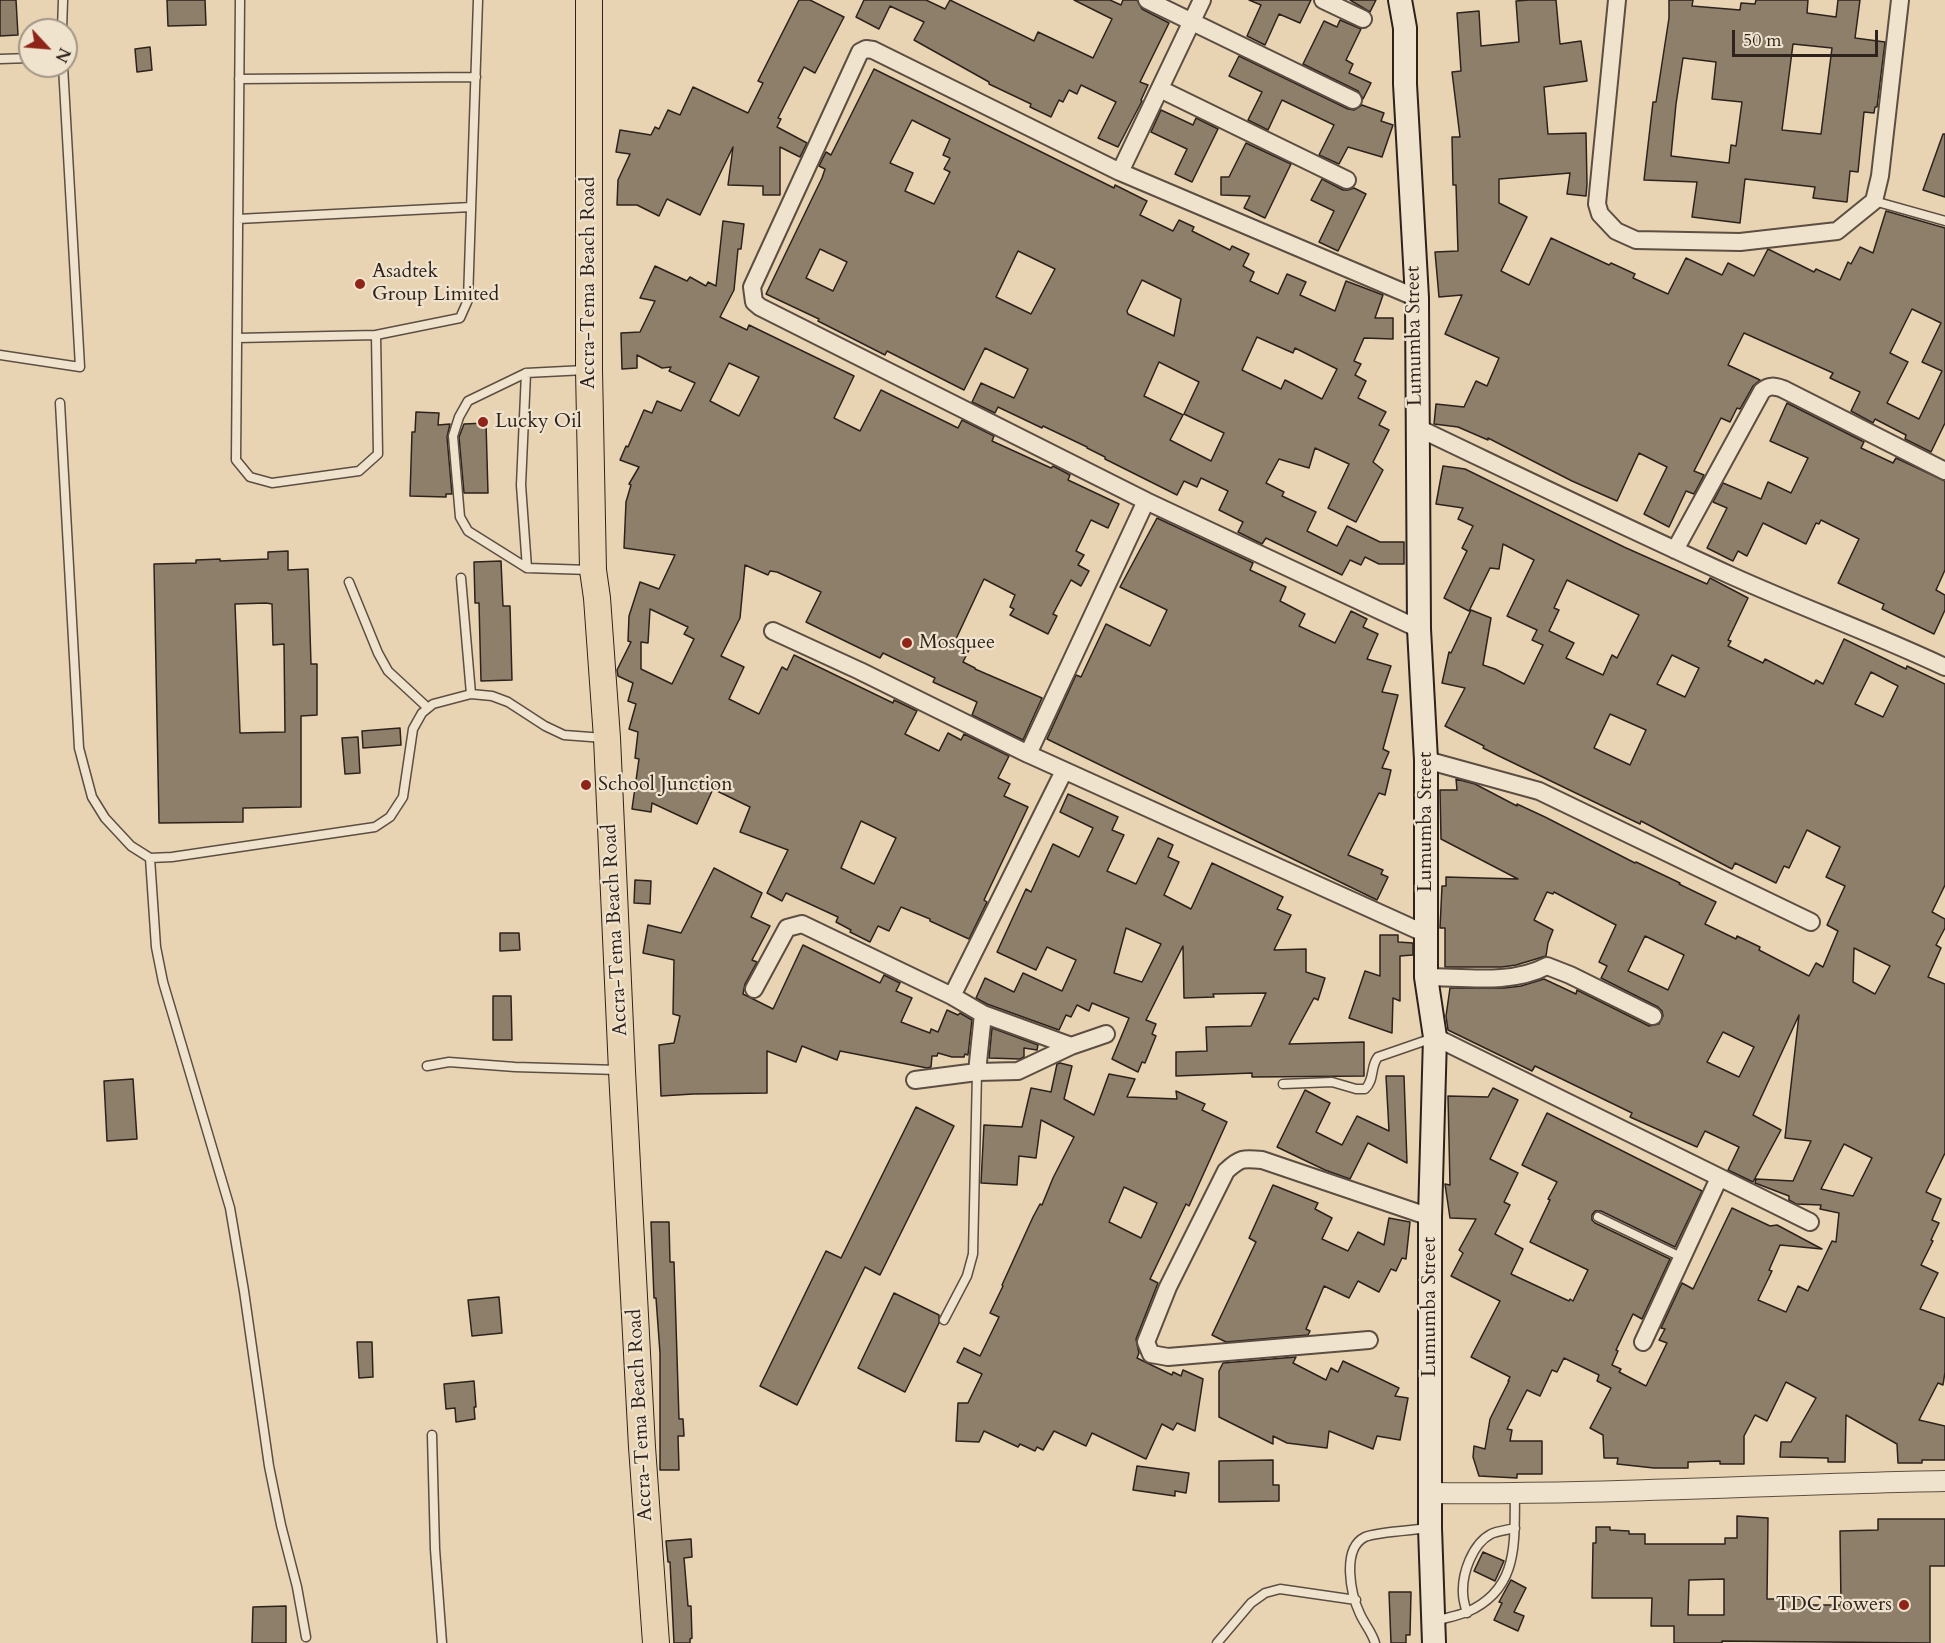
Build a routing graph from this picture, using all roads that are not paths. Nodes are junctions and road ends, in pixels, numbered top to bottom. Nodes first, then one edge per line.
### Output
1 (63, 0) edge
2 (240, 0) edge
3 (478, 0) edge
4 (589, 0) edge
5 (1147, 0) edge
6 (1202, 0) edge
7 (1323, 0) edge
8 (1400, 0) edge
9 (1617, 0) edge
10 (1900, 0) edge
11 (62, 18) edge
12 (1363, 19) dead end
13 (1192, 21) junction
14 (18, 58) edge
15 (0, 59) edge
16 (476, 76) junction
17 (64, 78) edge
18 (239, 79) junction
19 (1160, 88) junction
20 (1353, 99) dead end
21 (1120, 172) junction
22 (1347, 180) dead end
23 (1874, 201) junction
24 (471, 207) junction
25 (237, 219) junction
26 (1945, 221) edge
27 (1417, 298) junction
28 (376, 335) junction
29 (237, 338) junction
30 (0, 355) edge
31 (589, 370) junction
32 (526, 373) junction
33 (60, 403) dead end
34 (1416, 427) junction
35 (1945, 471) edge
36 (1146, 501) junction
37 (1675, 550) junction
38 (527, 568) junction
39 (593, 570) junction
40 (461, 578) dead end
41 (349, 582) dead end
42 (1419, 629) junction
43 (773, 631) dead end
44 (1945, 667) edge
45 (471, 694) junction
46 (428, 708) junction
47 (607, 738) junction
48 (1028, 754) junction
49 (1426, 760) junction
50 (1064, 771) junction
51 (150, 858) junction
52 (1811, 922) dead end
53 (1426, 934) junction
54 (1426, 977) junction
55 (754, 989) dead end
56 (952, 996) junction
57 (983, 1014) junction
58 (1653, 1016) dead end
59 (1106, 1034) dead end
60 (1435, 1037) junction
61 (1071, 1046) junction
62 (428, 1066) dead end
63 (622, 1071) junction
64 (977, 1072) junction
65 (915, 1080) dead end
66 (1283, 1084) dead end
67 (1719, 1178) junction
68 (1430, 1217) junction
69 (1598, 1217) dead end
70 (1810, 1222) dead end
71 (1683, 1258) junction
72 (944, 1320) dead end
73 (1369, 1340) dead end
74 (1643, 1342) dead end
75 (432, 1435) dead end
76 (1945, 1481) edge
77 (1430, 1493) junction
78 (1515, 1494) junction
79 (1430, 1528) junction
80 (1515, 1528) junction
81 (1356, 1600) junction
82 (1467, 1613) junction
83 (1434, 1632) edge
84 (306, 1637) dead end
85 (442, 1643) edge
86 (656, 1643) edge
87 (1217, 1643) edge
88 (1375, 1643) edge

1 - 11 lane
2 - 18 lane
3 - 16 lane
4 - 31 main road, Accra-Tema Beach Road
5 - 13 street
6 - 13 street
7 - 12 street
8 - 27 main road, Lumumba Street
9 - 23 street
10 - 23 street
13 - 19 street
13 - 20 street
14 - 15 lane
16 - 18 lane
16 - 24 lane
17 - 30 lane
18 - 25 lane
19 - 21 street
19 - 22 street
21 - 27 street
21 - 36 street
23 - 26 lane
24 - 25 lane
24 - 28 lane
25 - 29 lane
27 - 34 main road, Lumumba Street
28 - 29 lane
28 - 29 lane
31 - 32 lane
31 - 39 main road, Accra-Tema Beach Road
32 - 38 lane
32 - 38 lane
33 - 51 lane
34 - 37 street
34 - 42 main road, Lumumba Street
35 - 37 street
36 - 42 street
36 - 48 street
37 - 44 street
38 - 39 lane
39 - 47 main road, Accra-Tema Beach Road
40 - 45 lane
41 - 46 lane
42 - 49 main road, Lumumba Street
43 - 48 street
45 - 46 lane
45 - 47 lane
46 - 51 lane
47 - 63 main road, Accra-Tema Beach Road
48 - 50 street
49 - 52 street
49 - 53 main road, Lumumba Street
50 - 53 street
50 - 56 street
51 - 84 lane
53 - 54 main road, Lumumba Street
54 - 58 street
54 - 60 main road, Lumumba Street
55 - 56 street
56 - 57 street
57 - 61 street
57 - 64 street
59 - 61 street
60 - 66 lane
60 - 67 street
60 - 68 main road, Lumumba Street
61 - 64 street
62 - 63 lane
63 - 86 main road, Accra-Tema Beach Road
64 - 65 street
64 - 72 lane
67 - 70 street
67 - 71 street
68 - 73 street
68 - 77 main road, Lumumba Street
69 - 71 lane
71 - 74 street
75 - 85 lane
76 - 78 street
77 - 78 street
77 - 79 main road, Lumumba Street
78 - 80 lane
79 - 81 lane
79 - 83 main road, Lumumba Street
80 - 82 lane
80 - 82 lane
81 - 87 lane
81 - 88 lane
82 - 83 lane

